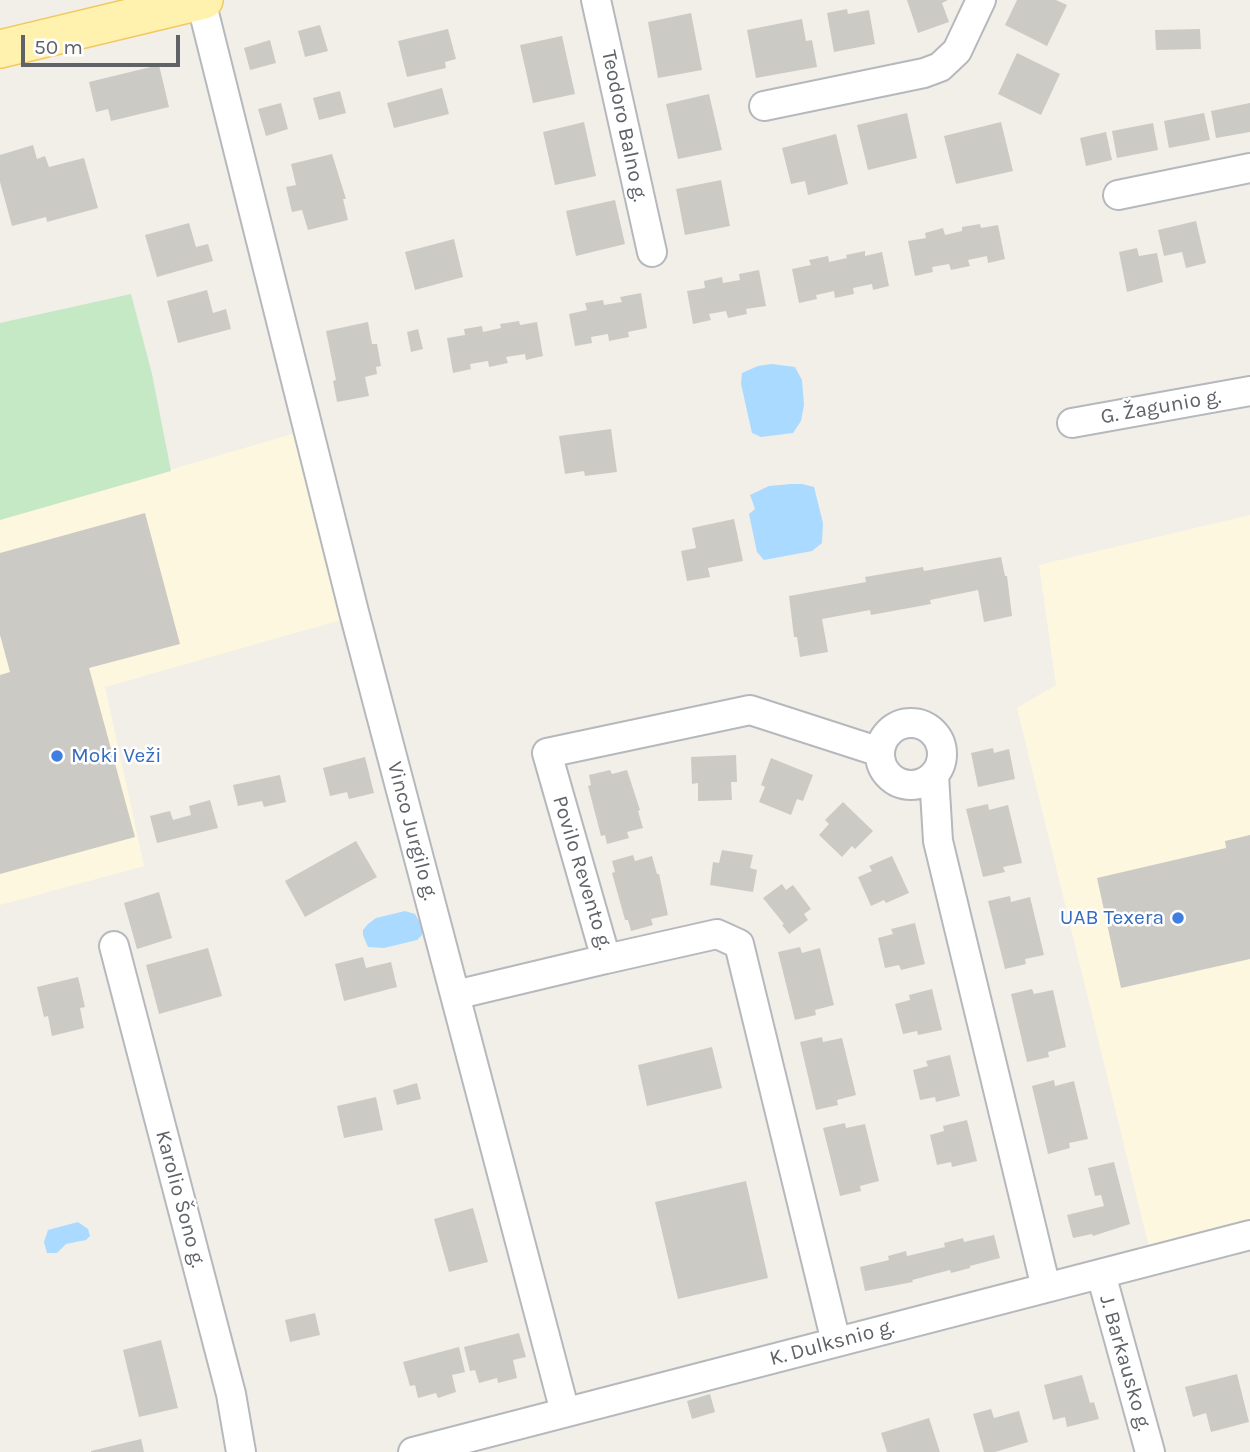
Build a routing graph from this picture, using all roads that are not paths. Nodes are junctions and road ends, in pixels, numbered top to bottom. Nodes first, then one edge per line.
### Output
1 (202, 0) edge
2 (596, 0) edge
3 (981, 0) edge
4 (0, 49) edge
5 (764, 106) dead end
6 (1250, 168) edge
7 (1118, 195) dead end
8 (652, 252) dead end
9 (1250, 391) edge
10 (1072, 423) dead end
11 (880, 752) junction
12 (934, 775) junction
13 (899, 783) junction
14 (939, 841) junction
15 (114, 946) dead end
16 (606, 959) junction
17 (455, 995) junction
18 (1250, 1235) edge
19 (1101, 1274) junction
20 (1046, 1288) junction
21 (836, 1342) junction
22 (565, 1412) junction
23 (241, 1452) edge
24 (413, 1452) edge
25 (1150, 1452) edge

1 - 4 main road
1 - 17 street, Vinco Jurgilo g.
2 - 8 street, Teodoro Balno g.
3 - 5 street
6 - 7 street
9 - 10 street, G. Žagunio g.
11 - 12 street
11 - 13 street
11 - 16 street, Povilo Revento g.
12 - 13 street
12 - 14 street
13 - 14 street
14 - 20 street
15 - 23 street, Karolio Šono g.
16 - 17 street
16 - 21 street, Povilo Revento g.
17 - 22 street, Vinco Jurgilo g.
18 - 19 street, K. Dulksnio g.
19 - 20 street, K. Dulksnio g.
19 - 25 street, J. Barkausko g.
20 - 21 street, K. Dulksnio g.
21 - 22 street, K. Dulksnio g.
22 - 24 street, K. Dulksnio g.

